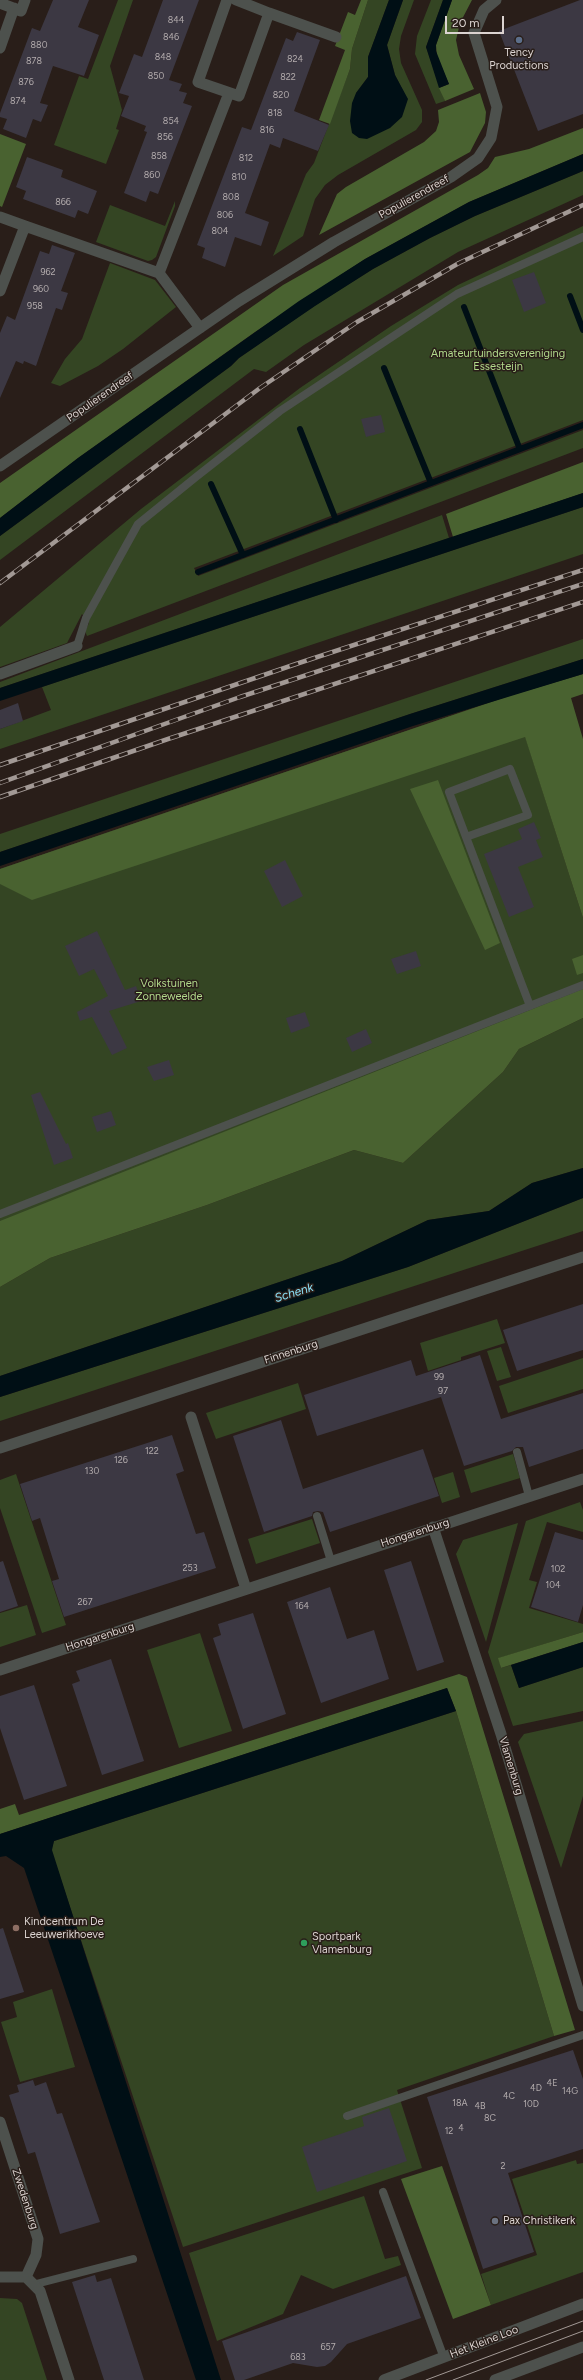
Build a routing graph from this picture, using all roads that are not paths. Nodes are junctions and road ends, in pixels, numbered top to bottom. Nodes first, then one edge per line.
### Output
1 (25, 0) edge
2 (227, 0) edge
3 (236, 0) edge
4 (496, 0) edge
5 (0, 3) edge
6 (14, 8) junction
7 (269, 13) junction
8 (336, 37) dead end
9 (0, 48) edge
10 (229, 93) junction
11 (0, 216) edge
12 (25, 226) junction
13 (583, 237) edge
14 (159, 273) junction
15 (0, 291) edge
16 (200, 328) junction
17 (0, 466) edge
18 (78, 646) joint
19 (0, 674) edge
20 (466, 837) junction
21 (583, 985) edge
22 (530, 1006) junction
23 (0, 1214) edge
24 (583, 1257) edge
25 (191, 1417) dead end
26 (0, 1448) edge
27 (517, 1452) dead end
28 (583, 1479) edge
29 (529, 1496) junction
30 (317, 1516) dead end
31 (433, 1527) junction
32 (331, 1561) junction
33 (246, 1589) junction
34 (0, 1670) edge
35 (583, 2006) edge
36 (583, 2035) edge
37 (347, 2116) dead end
38 (0, 2122) edge
39 (383, 2192) dead end
40 (132, 2259) dead end
41 (26, 2276) junction
42 (0, 2277) edge
43 (36, 2284) junction
44 (583, 2304) edge
45 (583, 2348) edge
46 (444, 2358) junction
47 (70, 2380) edge
48 (384, 2380) edge
49 (495, 2380) edge

1 - 6 street
2 - 10 street
3 - 7 street
4 - 16 street, Populierendreef
5 - 6 street
6 - 9 street
7 - 8 street
7 - 10 street
10 - 14 street
11 - 12 street
12 - 14 street
12 - 15 street
13 - 18 lane
14 - 16 street
16 - 17 street, Populierendreef
18 - 19 street
20 - 20 lane
20 - 22 lane
21 - 22 lane
22 - 23 lane
24 - 26 street, Finnenburg
25 - 33 street
27 - 29 lane
28 - 29 street, Hongarenburg
29 - 31 street, Hongarenburg
30 - 32 lane
31 - 32 street, Hongarenburg
31 - 35 street, Vlamenburg
32 - 33 street, Hongarenburg
33 - 34 street, Hongarenburg
36 - 37 lane
38 - 41 street, Zwedenburg
39 - 46 lane
40 - 43 lane
41 - 42 street
41 - 43 street
43 - 47 street
44 - 46 street, Het Kleine Loo
45 - 49 street
46 - 48 street, Het Kleine Loo

